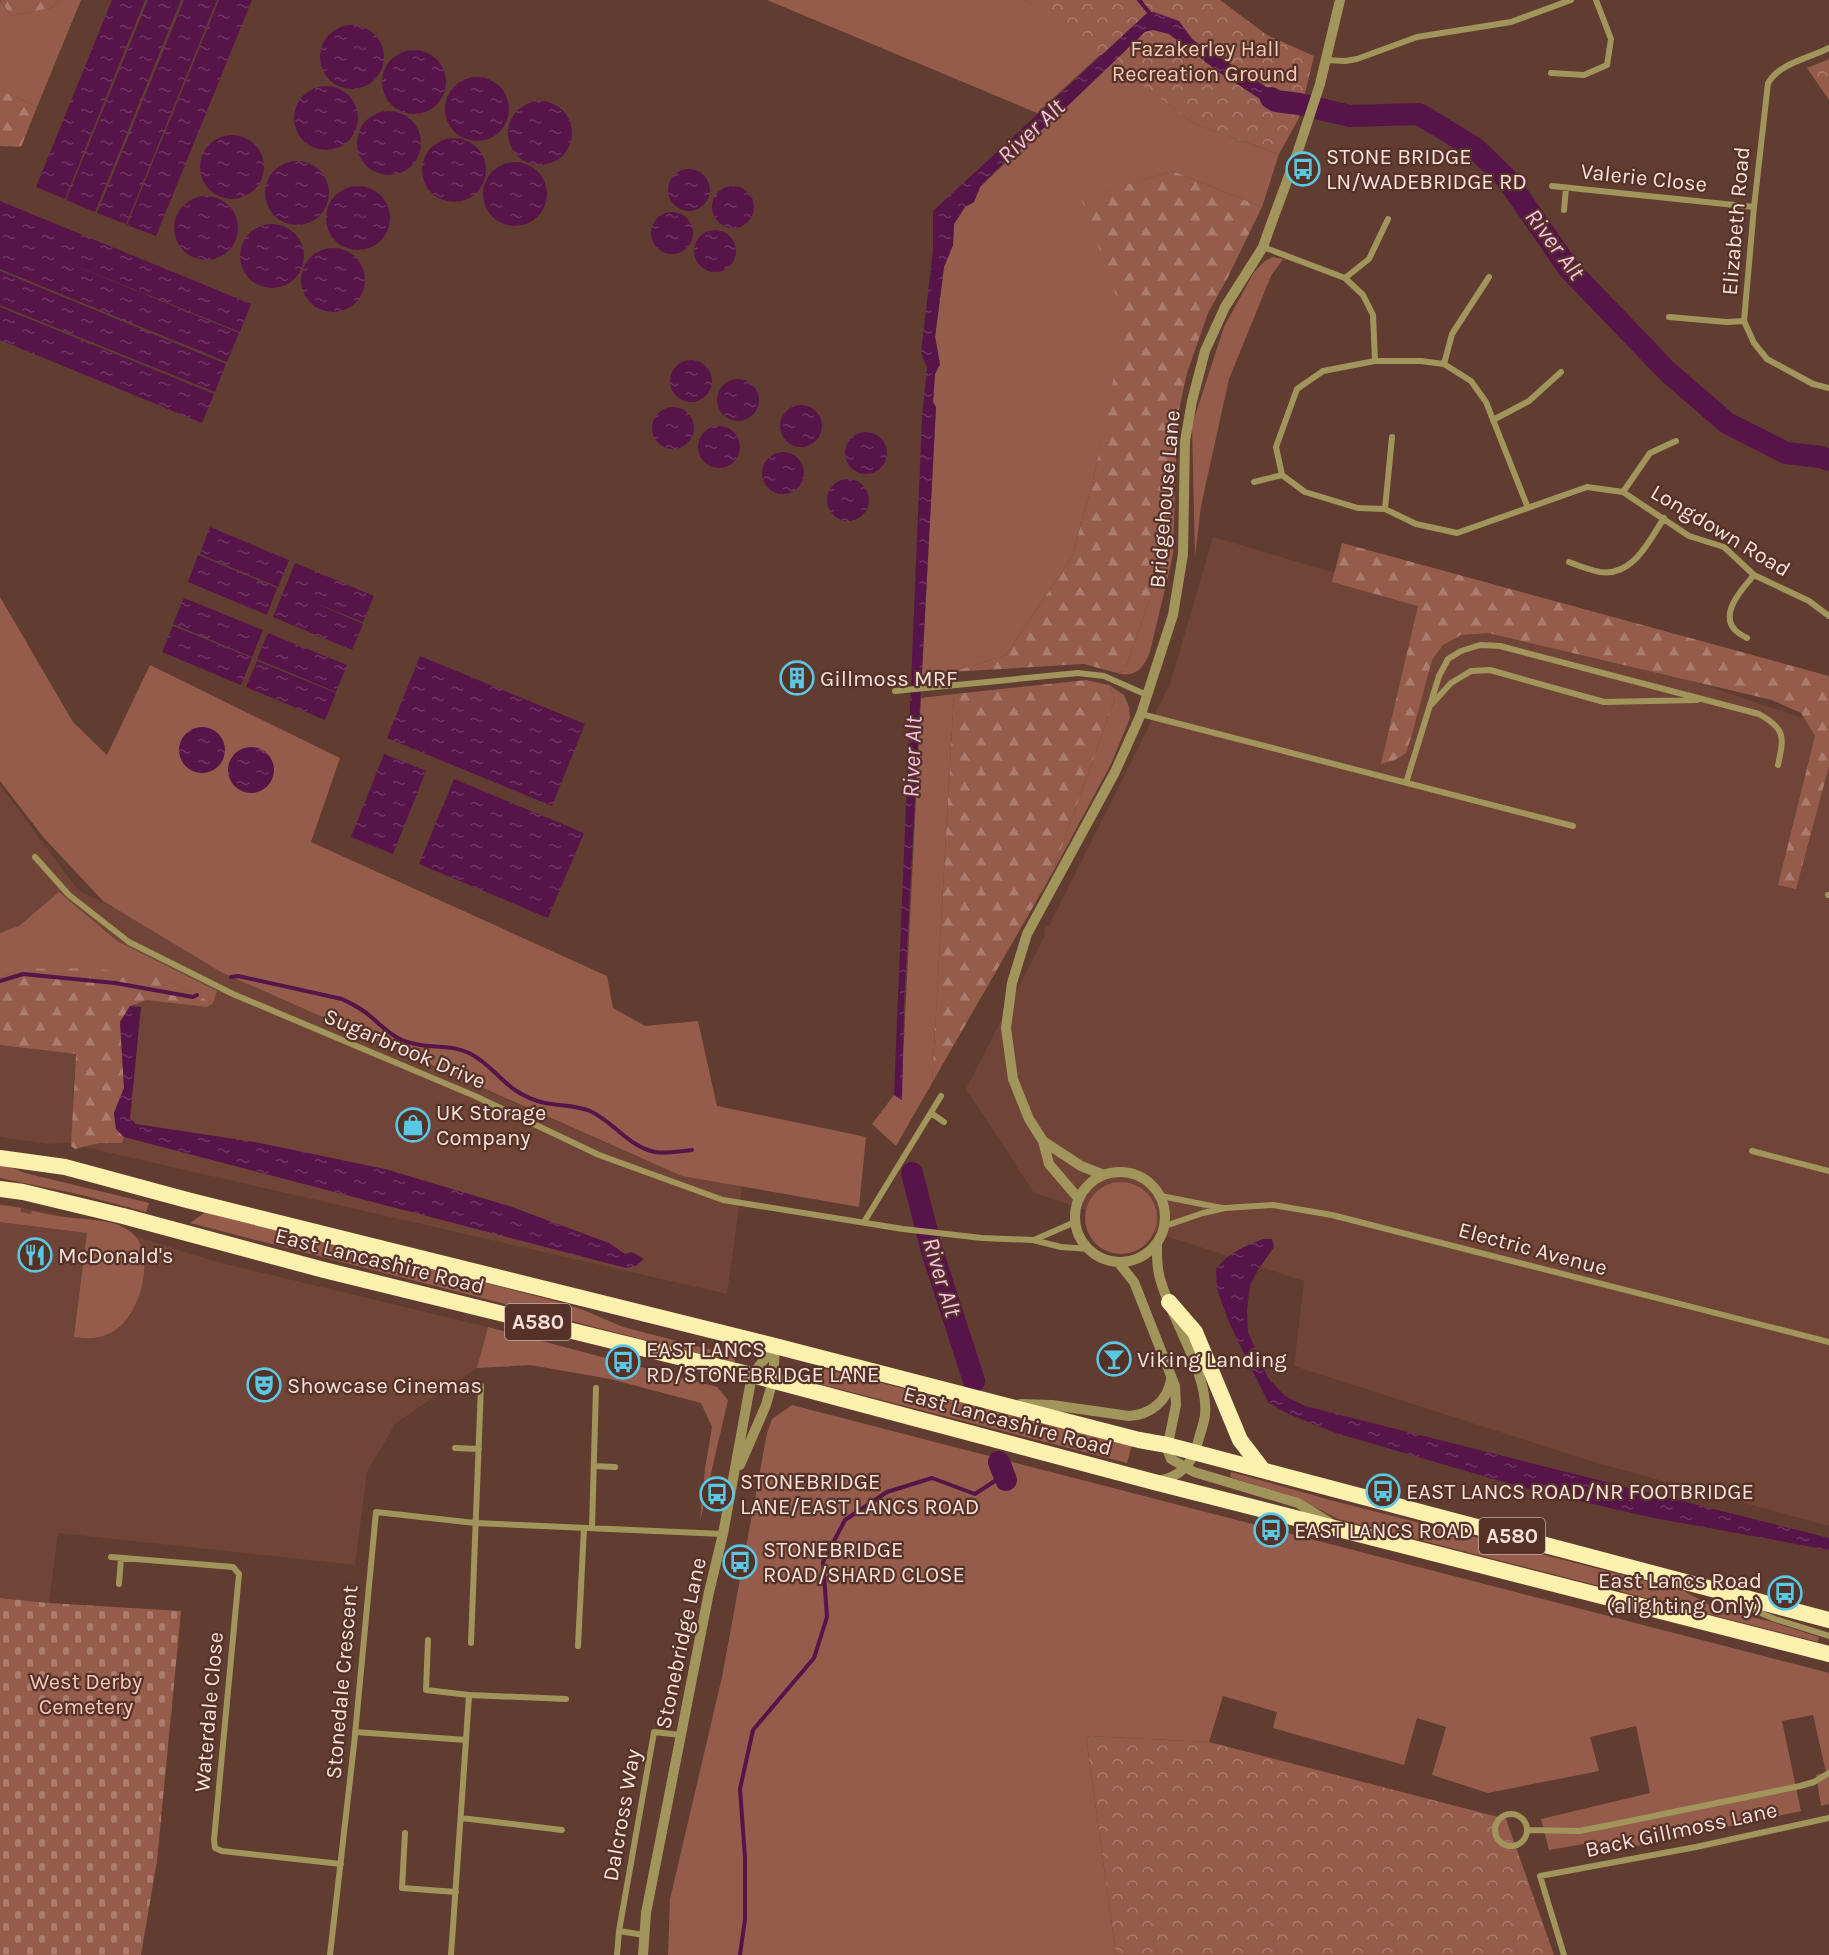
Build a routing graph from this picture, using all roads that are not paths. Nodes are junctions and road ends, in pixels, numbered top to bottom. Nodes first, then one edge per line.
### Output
1 (1340, 0) edge
2 (1571, 0) edge
3 (1596, 0) edge
4 (1829, 48) edge
5 (1326, 60) junction
6 (1551, 73) dead end
7 (1552, 186) dead end
8 (1566, 188) junction
9 (1754, 207) junction
10 (1564, 210) dead end
11 (1388, 219) dead end
12 (1263, 247) junction
13 (1490, 277) dead end
14 (1345, 278) junction
15 (1669, 317) dead end
16 (1744, 321) junction
17 (1376, 361) junction
18 (1444, 364) junction
19 (1561, 372) dead end
20 (1829, 388) edge
21 (1493, 420) junction
22 (1392, 437) dead end
23 (1676, 441) dead end
24 (1282, 476) junction
25 (1254, 482) dead end
26 (1623, 492) junction
27 (1528, 508) junction
28 (1385, 509) junction
29 (1664, 518) junction
30 (1569, 562) dead end
31 (1754, 575) junction
32 (1829, 616) edge
33 (1747, 638) dead end
34 (895, 691) dead end
35 (1147, 695) junction
36 (1704, 699) junction
37 (1429, 707) junction
38 (1141, 714) junction
39 (1778, 765) dead end
40 (1406, 783) junction
41 (1573, 825) dead end
42 (35, 857) dead end
43 (941, 1096) dead end
44 (931, 1113) junction
45 (944, 1122) dead end
46 (1043, 1141) junction
47 (1752, 1151) dead end
48 (0, 1158) edge
49 (1829, 1171) edge
50 (1104, 1175) junction
51 (0, 1189) edge
52 (1161, 1196) junction
53 (1079, 1199) junction
54 (1225, 1208) junction
55 (864, 1222) junction
56 (1075, 1222) junction
57 (1165, 1227) junction
58 (1034, 1240) junction
59 (1157, 1245) junction
60 (1089, 1249) junction
61 (1118, 1263) junction
62 (1169, 1302) junction
63 (1829, 1342) edge
64 (775, 1346) junction
65 (1171, 1372) junction
66 (752, 1375) junction
67 (773, 1380) junction
68 (481, 1386) dead end
69 (596, 1388) dead end
70 (1001, 1404) junction
71 (1167, 1444) junction
72 (455, 1448) dead end
73 (479, 1449) junction
74 (1196, 1452) junction
75 (594, 1466) junction
76 (615, 1467) dead end
77 (1185, 1468) junction
78 (1263, 1470) junction
79 (732, 1482) junction
80 (1154, 1482) junction
81 (475, 1523) junction
82 (584, 1528) junction
83 (592, 1528) junction
84 (1339, 1528) junction
85 (723, 1534) junction
86 (111, 1557) dead end
87 (121, 1558) junction
88 (1685, 1582) junction
89 (119, 1584) dead end
90 (1829, 1620) edge
91 (1829, 1636) edge
92 (428, 1640) dead end
93 (471, 1643) dead end
94 (578, 1646) dead end
95 (1829, 1654) edge
96 (469, 1695) junction
97 (566, 1699) dead end
98 (355, 1732) junction
99 (681, 1735) junction
100 (466, 1740) junction
101 (1829, 1773) edge
102 (461, 1818) junction
103 (1829, 1818) edge
104 (562, 1830) dead end
105 (1527, 1830) junction
106 (405, 1833) dead end
107 (341, 1864) junction
108 (456, 1892) junction
109 (619, 1931) junction
110 (644, 1935) junction
111 (330, 1955) edge
112 (451, 1955) edge
113 (617, 1955) edge
114 (643, 1955) edge
115 (1564, 1955) edge

1 - 5 street, Bridgehouse Lane
2 - 5 street
3 - 6 street
4 - 9 street, Elizabeth Road
5 - 12 street, Bridgehouse Lane
7 - 8 street, Valerie Close
8 - 9 street, Valerie Close
8 - 10 street, Valerie Close
9 - 16 street, Elizabeth Road
11 - 14 street
12 - 14 street
12 - 35 street, Bridgehouse Lane
13 - 18 street
14 - 17 street
15 - 16 street
16 - 20 street, Elizabeth Road
17 - 18 street
17 - 24 street
18 - 21 street
19 - 21 street
21 - 27 street
22 - 28 street
23 - 26 street
24 - 25 street
24 - 28 street, Longdown Road
26 - 27 street, Longdown Road
26 - 29 street, Longdown Road
27 - 28 street, Longdown Road
29 - 30 street
29 - 31 street, Longdown Road
31 - 32 street, Longdown Road
31 - 33 street
34 - 35 street
35 - 38 street, Bridgehouse Lane
36 - 37 street
36 - 37 street
36 - 39 street
37 - 40 street
38 - 40 street
38 - 46 street, Bridgehouse Lane
40 - 41 street
42 - 55 street, Sugarbrook Drive
43 - 44 street
44 - 45 street
44 - 55 street
46 - 50 street, Bridgehouse Lane
46 - 53 street, Bridgehouse Lane
47 - 49 street
48 - 64 highway, East Lancashire Road / A580
50 - 52 street
50 - 53 street
51 - 66 highway, East Lancashire Road / A580
52 - 54 street, Electric Avenue
52 - 57 street
53 - 56 street
54 - 57 street, Electric Avenue
54 - 63 street, Electric Avenue
55 - 58 street, Sugarbrook Drive
56 - 58 street
56 - 60 street
57 - 59 street
58 - 60 street
59 - 61 street
59 - 62 street
60 - 61 street
61 - 65 street
62 - 74 street
62 - 78 highway
64 - 66 street, Stonebridge Lane
64 - 67 street
64 - 70 highway, East Lancashire Road / A580
65 - 70 street
65 - 71 street
66 - 67 highway, East Lancashire Road / A580
66 - 79 street, Stonebridge Lane
67 - 79 street
67 - 80 highway, East Lancashire Road / A580
68 - 73 street
69 - 75 street
70 - 71 highway, East Lancashire Road / A580
71 - 74 highway, East Lancashire Road / A580
71 - 77 street
72 - 73 street
73 - 81 street
74 - 77 street
74 - 78 highway, East Lancashire Road / A580
75 - 76 street
75 - 83 street
77 - 80 street
77 - 84 street
78 - 88 highway, East Lancashire Road / A580
79 - 85 street, Stonebridge Lane
80 - 84 highway, East Lancashire Road / A580
81 - 82 street, Stonedale Crescent
81 - 93 street
81 - 98 street, Stonedale Crescent
82 - 83 street, Stonedale Crescent
82 - 94 street
83 - 85 street, Stonedale Crescent
84 - 95 highway, East Lancashire Road / A580
85 - 99 street, Stonebridge Lane
86 - 87 street, Waterdale Close
87 - 89 street
87 - 107 street, Waterdale Close
88 - 90 highway, East Lancashire Road / A580
88 - 91 street
92 - 96 street
96 - 97 street
96 - 100 street
98 - 100 street
98 - 107 street, Stonedale Crescent
99 - 109 street, Dalcross Way
99 - 110 street, Stonebridge Lane
100 - 102 street
101 - 105 street
102 - 104 street
102 - 108 street
103 - 115 street, Back Gillmoss Lane
105 - 105 street
106 - 108 street
107 - 111 street, Stonedale Crescent
108 - 112 street
109 - 110 street
109 - 113 street, Dalcross Way
110 - 114 street, Stonebridge Lane

